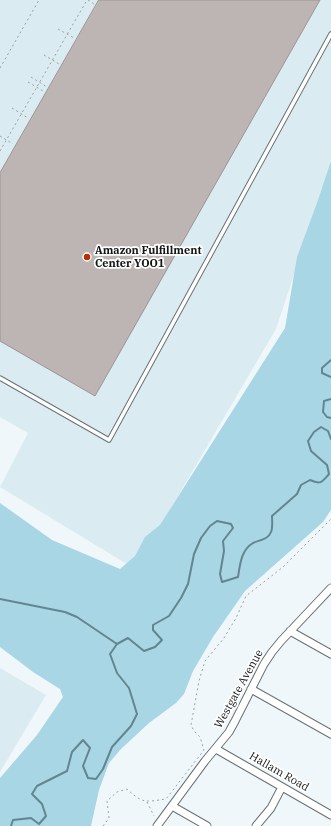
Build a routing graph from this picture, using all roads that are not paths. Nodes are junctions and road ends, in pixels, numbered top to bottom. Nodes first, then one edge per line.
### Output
1 (331, 34) edge
2 (0, 378) edge
3 (331, 588) edge
4 (290, 631) junction
5 (331, 654) edge
6 (251, 689) junction
7 (331, 734) edge
8 (216, 749) junction
9 (282, 787) junction
10 (172, 806) junction
11 (331, 815) edge
12 (157, 826) edge
13 (207, 826) edge
14 (256, 826) edge

1 - 2 lane
3 - 4 street, Westgate Avenue
4 - 5 street
4 - 6 street, Westgate Avenue
6 - 7 street
6 - 8 street, Westgate Avenue
8 - 9 street, Hallam Road
8 - 10 street, Westgate Avenue
9 - 11 street, Hallam Road
9 - 14 street
10 - 12 street, Westgate Avenue
10 - 13 street

